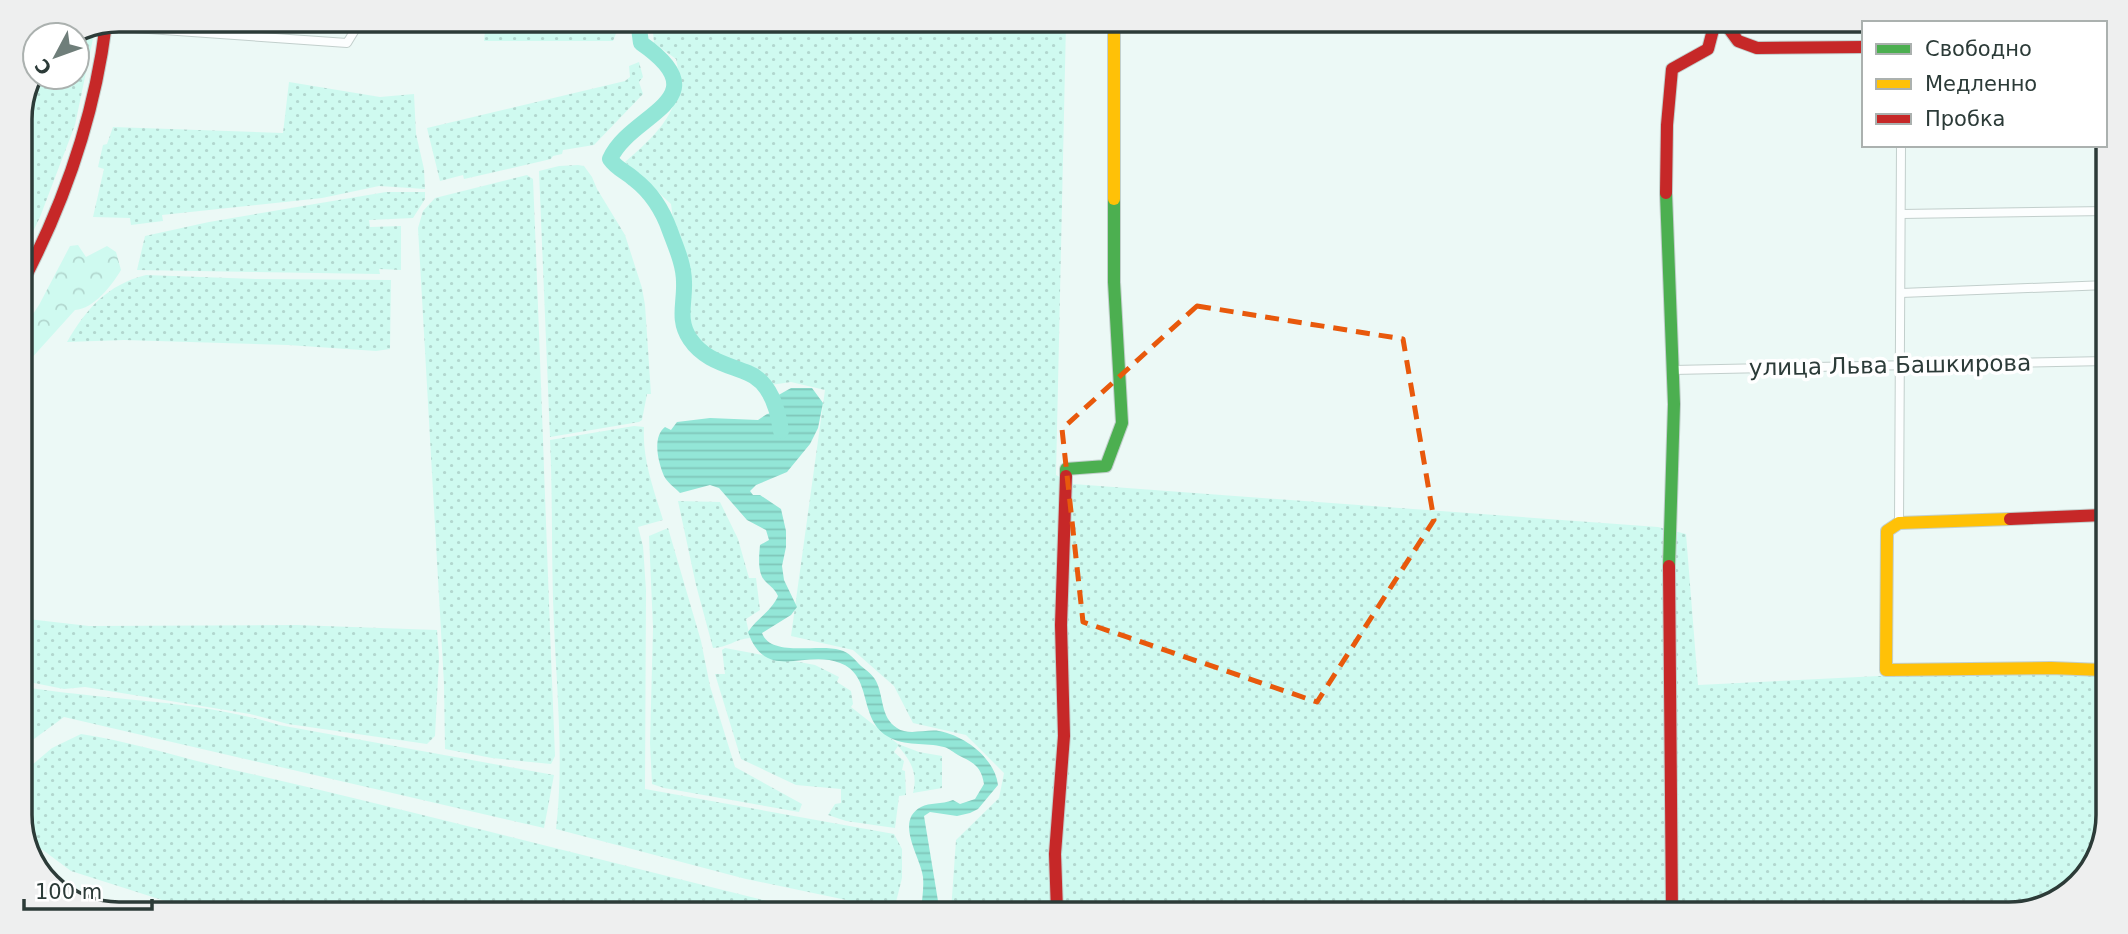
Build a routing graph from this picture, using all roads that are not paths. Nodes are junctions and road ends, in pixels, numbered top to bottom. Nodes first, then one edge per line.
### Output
1 (193, 32) edge
2 (354, 32) edge
3 (1115, 32) edge
4 (1712, 32) edge
5 (1731, 32) edge
6 (105, 33) edge
7 (1862, 47) edge
8 (1901, 147) edge
9 (2096, 211) edge
10 (1901, 214) junction
11 (32, 266) edge
12 (2096, 285) edge
13 (1901, 293) junction
14 (2096, 361) edge
15 (1900, 365) junction
16 (1673, 370) junction
17 (2096, 515) edge
18 (1899, 523) junction
19 (2096, 670) edge
20 (1057, 902) edge
21 (1672, 902) edge

1 - 2 street
3 - 20 street
4 - 16 street
5 - 7 street
6 - 11 street
8 - 10 street
9 - 10 street
10 - 13 street
12 - 13 street
13 - 15 street
14 - 15 street, улица Льва Башкирова
15 - 16 street, улица Льва Башкирова
15 - 18 street
16 - 21 street
17 - 18 street
18 - 19 street

